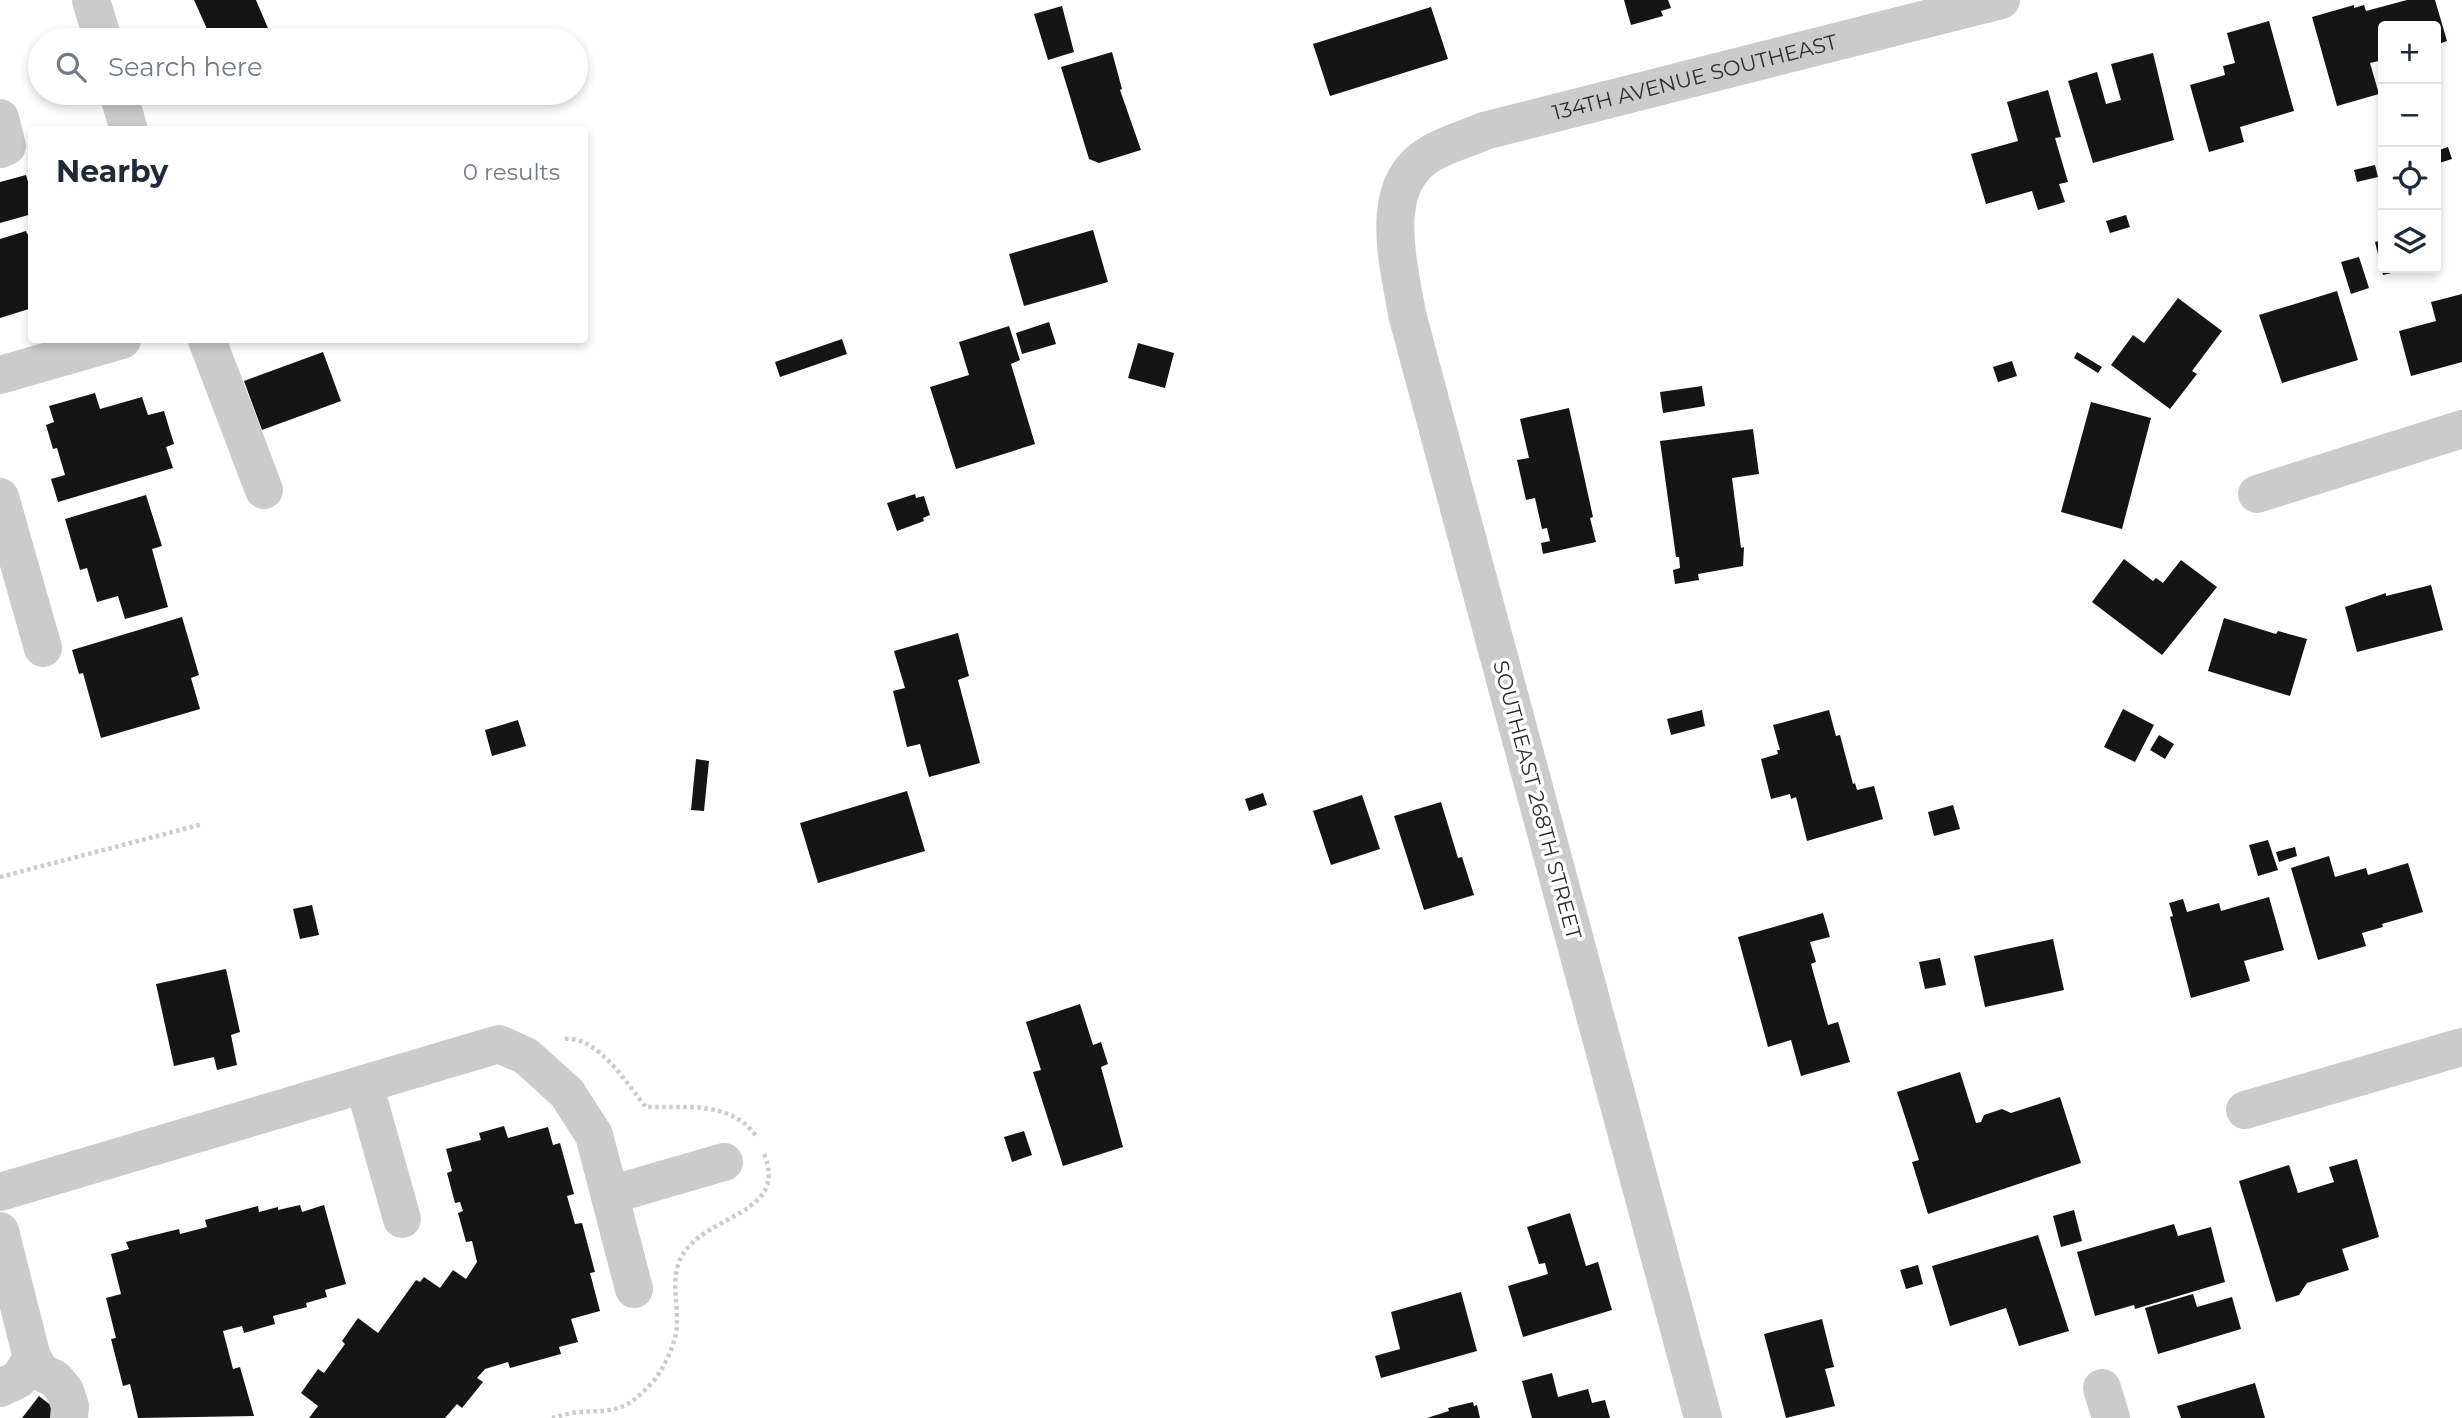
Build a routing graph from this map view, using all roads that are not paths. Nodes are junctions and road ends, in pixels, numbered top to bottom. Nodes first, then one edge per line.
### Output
1 (91, 0) edge
2 (2001, 0) edge
3 (99, 28) edge
4 (122, 105) edge
5 (0, 118) edge
6 (128, 126) edge
7 (0, 149) edge
8 (1403, 180) joint
9 (112, 343) edge
10 (208, 343) edge
11 (0, 375) edge
12 (2462, 429) edge
13 (264, 490) dead end
14 (2257, 494) dead end
15 (0, 497) edge
16 (43, 648) dead end
17 (2462, 1047) edge
18 (364, 1084) junction
19 (2245, 1110) dead end
20 (724, 1162) dead end
21 (0, 1192) edge
22 (610, 1195) junction
23 (402, 1219) dead end
24 (0, 1231) edge
25 (634, 1289) dead end
26 (32, 1358) junction
27 (0, 1388) edge
28 (69, 1418) edge
29 (1703, 1418) edge

1 - 3 street
2 - 8 street, 134TH AVENUE SOUTHEAST
4 - 6 street
5 - 7 street
8 - 29 street, SOUTHEAST 268TH STREET
9 - 11 street
10 - 13 street
12 - 14 street
15 - 16 street
17 - 19 street
18 - 21 street
18 - 22 street
18 - 23 street
20 - 22 street
22 - 25 street
24 - 26 street
26 - 27 street
26 - 28 street

